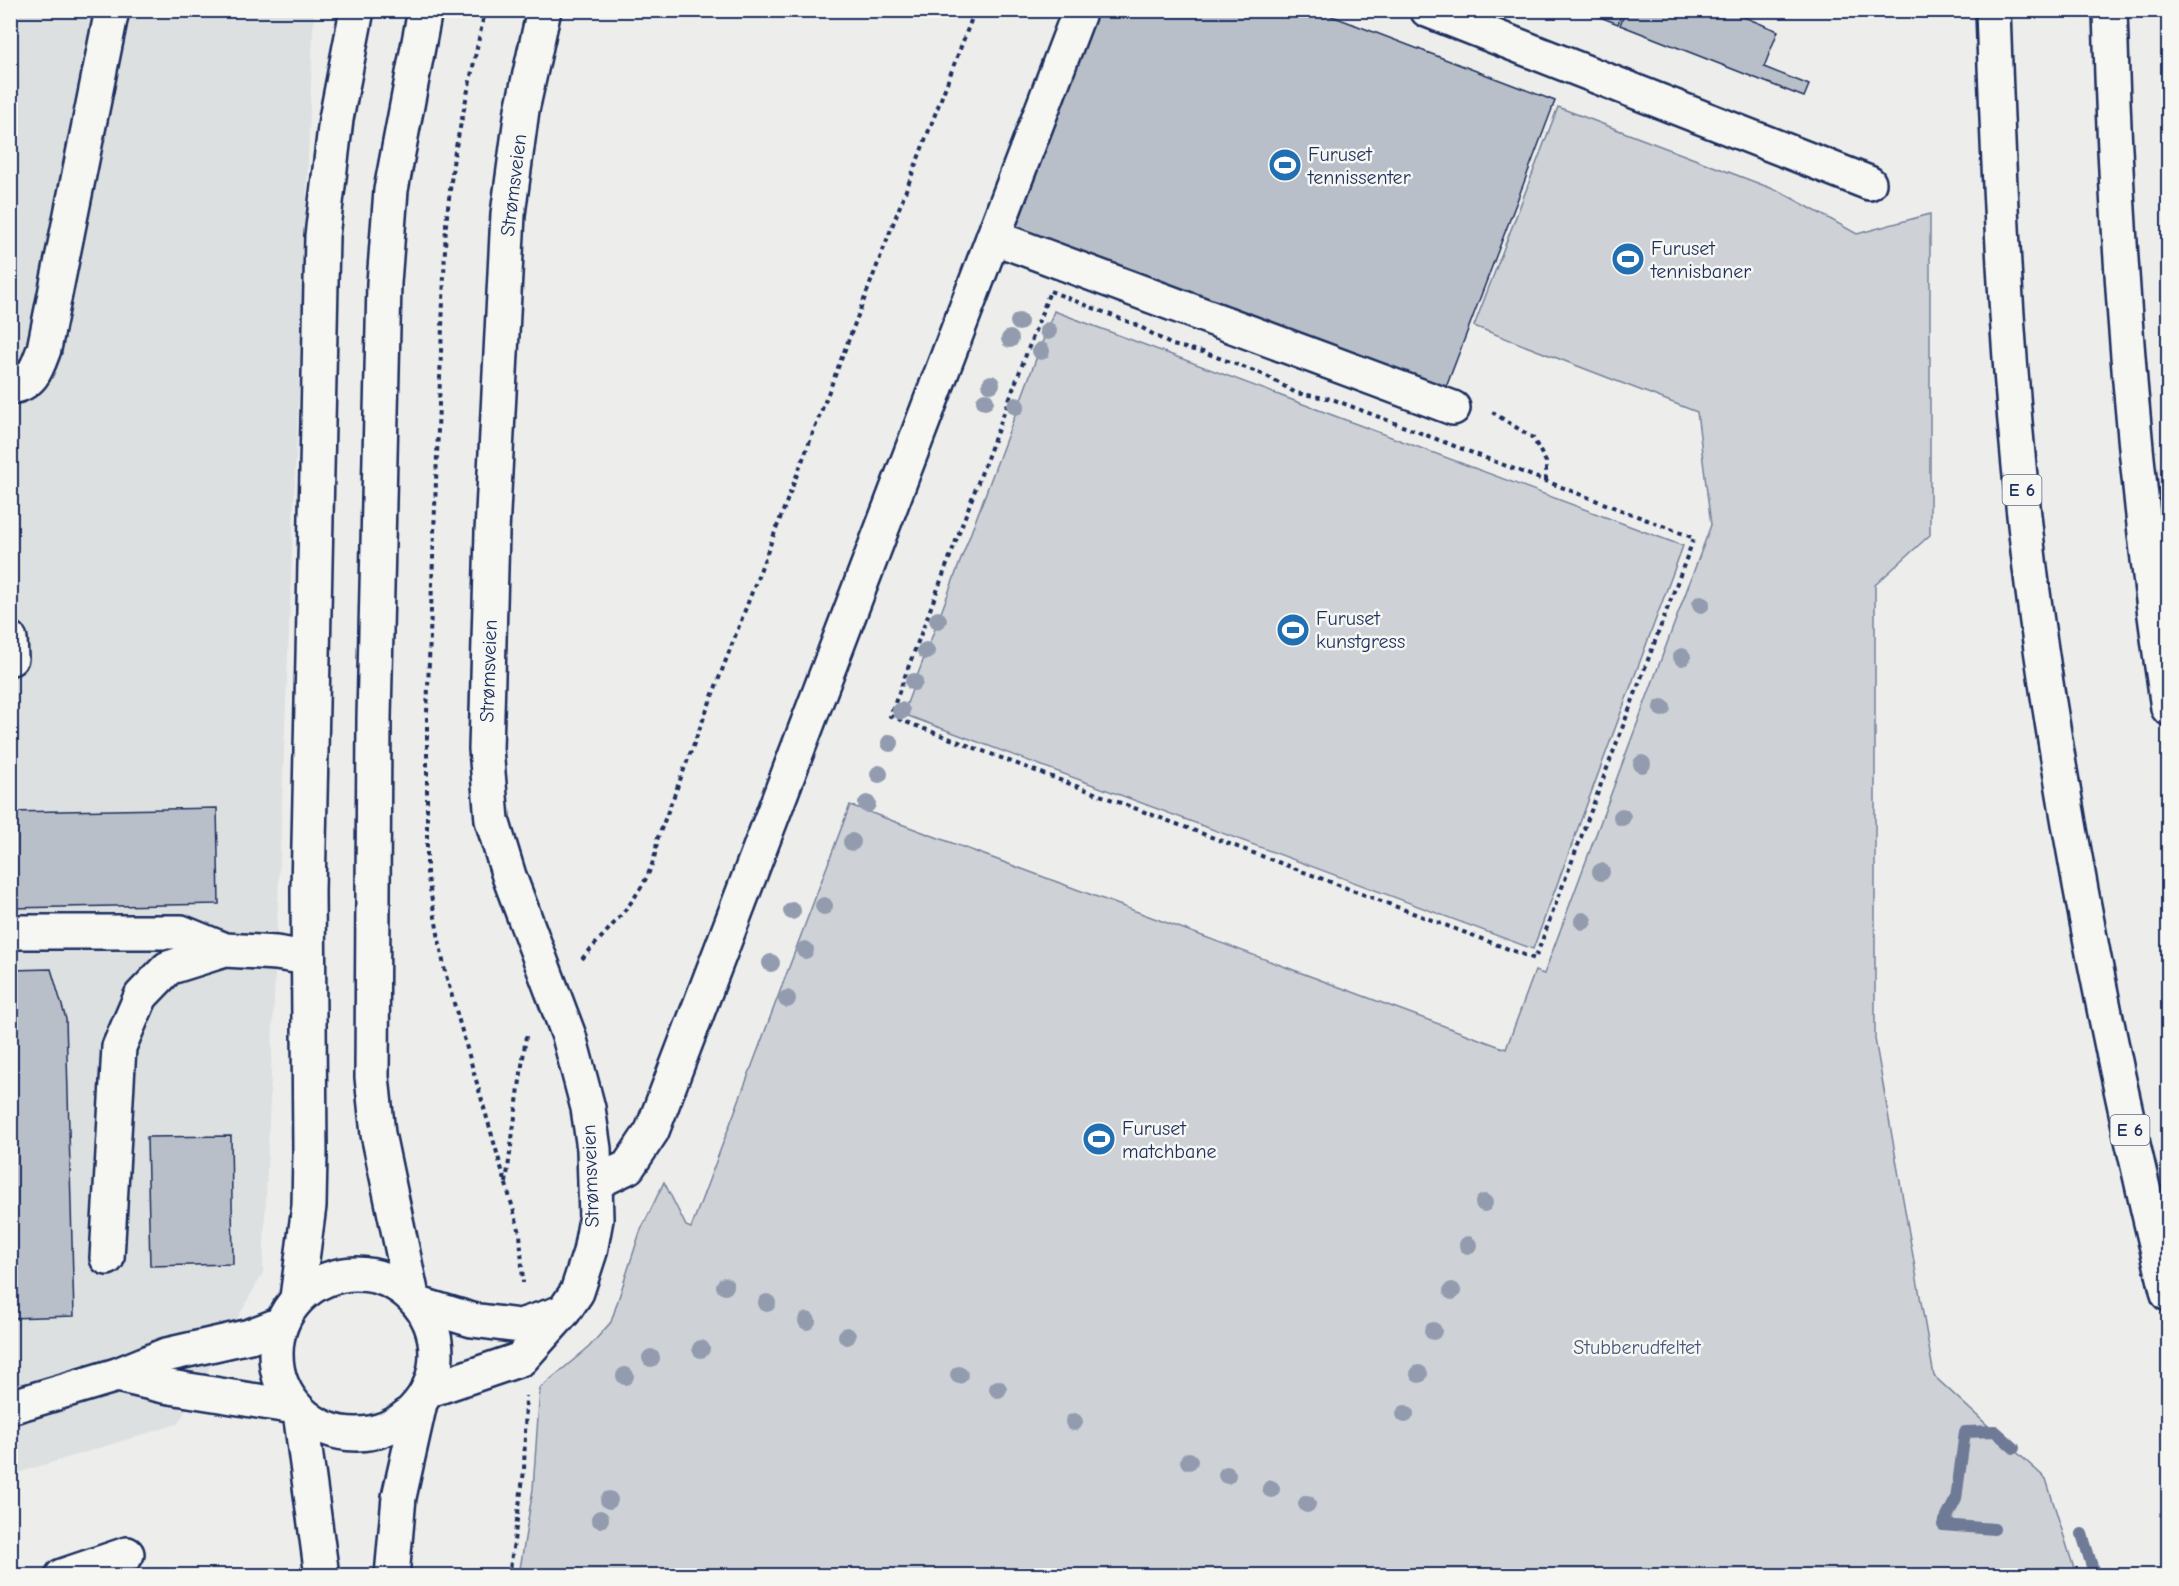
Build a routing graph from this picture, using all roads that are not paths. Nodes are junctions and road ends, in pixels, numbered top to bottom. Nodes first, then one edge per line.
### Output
1 (112, 10) edge
2 (357, 10) edge
3 (425, 10) edge
4 (544, 10) edge
5 (1080, 10) edge
6 (1427, 10) edge
7 (1993, 10) edge
8 (2110, 10) edge
9 (1869, 183) dead end
10 (993, 237) junction
11 (10, 387) edge
12 (1453, 408) road end
13 (10, 639) edge
14 (11, 658) edge
15 (2169, 708) edge
16 (18, 932) dead end
17 (225, 950) junction
18 (308, 958) junction
19 (595, 1183) junction
20 (107, 1258) dead end
21 (2169, 1294) edge
22 (416, 1300) junction
23 (289, 1311) junction
24 (564, 1311) junction
25 (117, 1375) junction
26 (423, 1397) junction
27 (10, 1407) edge
28 (298, 1410) junction
29 (127, 1554) dead end
30 (62, 1575) edge
31 (322, 1575) edge
32 (392, 1575) edge

1 - 11 main road
2 - 18 main road
3 - 22 main road
4 - 19 main road, Strømsveien
5 - 10 main road
6 - 9 main road
7 - 21 main road, E 6
8 - 15 main road
10 - 12 main road
10 - 19 main road
13 - 14 main road
16 - 17 main road
17 - 18 main road
17 - 20 main road
18 - 23 main road
19 - 24 main road, Strømsveien
22 - 23 main road
22 - 24 main road
22 - 26 main road
23 - 25 main road
23 - 28 main road
24 - 26 main road, Strømsveien
25 - 27 main road
25 - 28 main road
26 - 28 main road
26 - 32 main road
28 - 31 main road
29 - 30 main road

